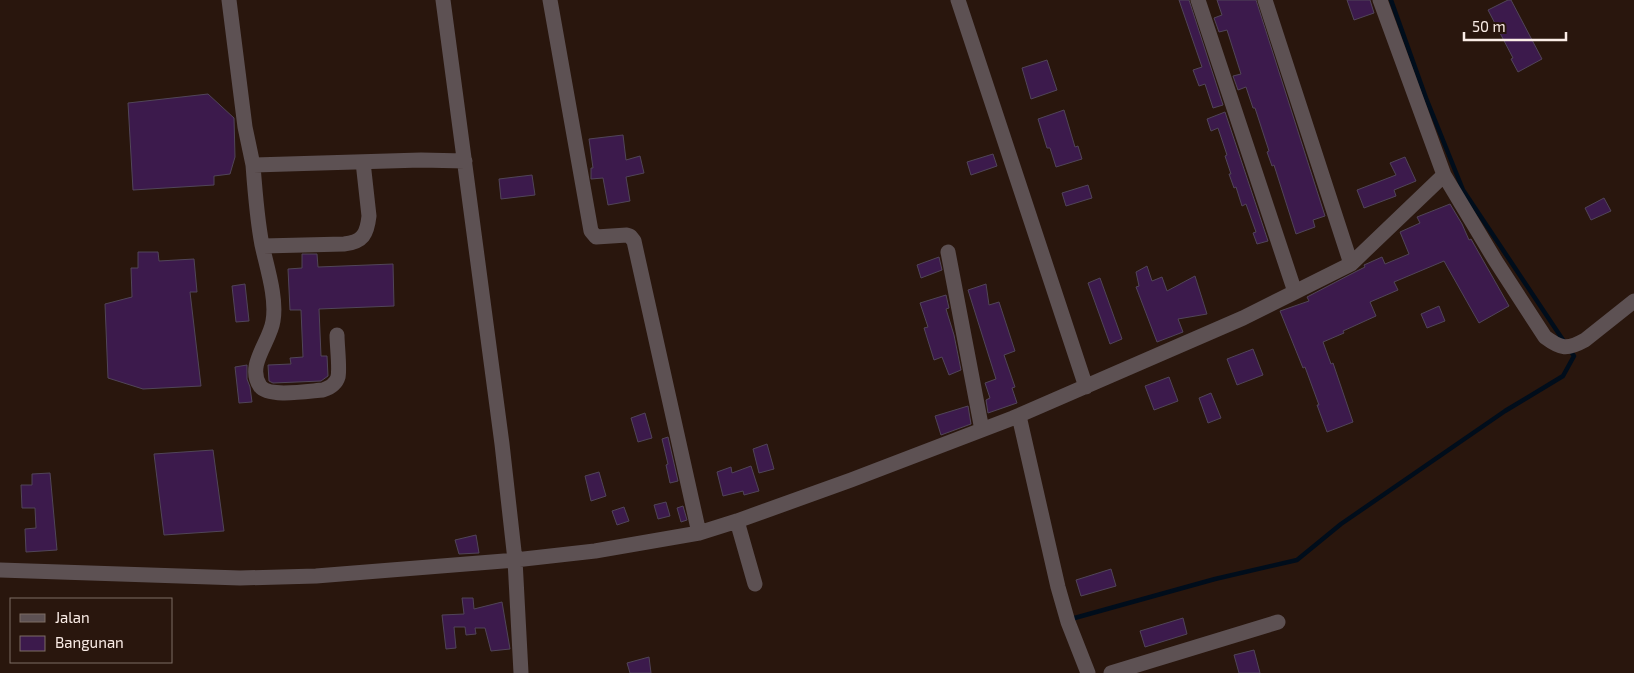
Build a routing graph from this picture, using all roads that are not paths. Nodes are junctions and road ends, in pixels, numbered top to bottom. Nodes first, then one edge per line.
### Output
1 (229, 0) edge
2 (443, 0) edge
3 (550, 0) edge
4 (958, 0) edge
5 (1198, 0) edge
6 (1264, 0) edge
7 (1383, 1) edge
8 (363, 162) junction
9 (465, 162) junction
10 (253, 165) junction
11 (1444, 175) junction
12 (263, 246) junction
13 (948, 252) dead end
14 (1352, 264) junction
15 (1295, 292) junction
16 (1634, 302) edge
17 (337, 335) dead end
18 (1086, 387) junction
19 (1019, 416) junction
20 (982, 430) junction
21 (737, 521) junction
22 (699, 532) junction
23 (514, 560) junction
24 (0, 570) edge
25 (755, 584) dead end
26 (1278, 622) dead end
27 (521, 673) edge
28 (1088, 673) edge
29 (1111, 673) edge

1 - 10 street
2 - 9 street
3 - 22 street
4 - 18 street
5 - 15 street
6 - 14 street
7 - 11 street
8 - 9 street
8 - 10 street
8 - 12 street
9 - 23 street
10 - 12 street
11 - 14 street
11 - 16 street
12 - 17 street
13 - 20 street
14 - 15 street
15 - 18 street
18 - 19 street
19 - 20 street
19 - 28 street
20 - 21 street
21 - 22 street
21 - 25 street
22 - 23 street
23 - 24 street
23 - 27 street
26 - 29 street

